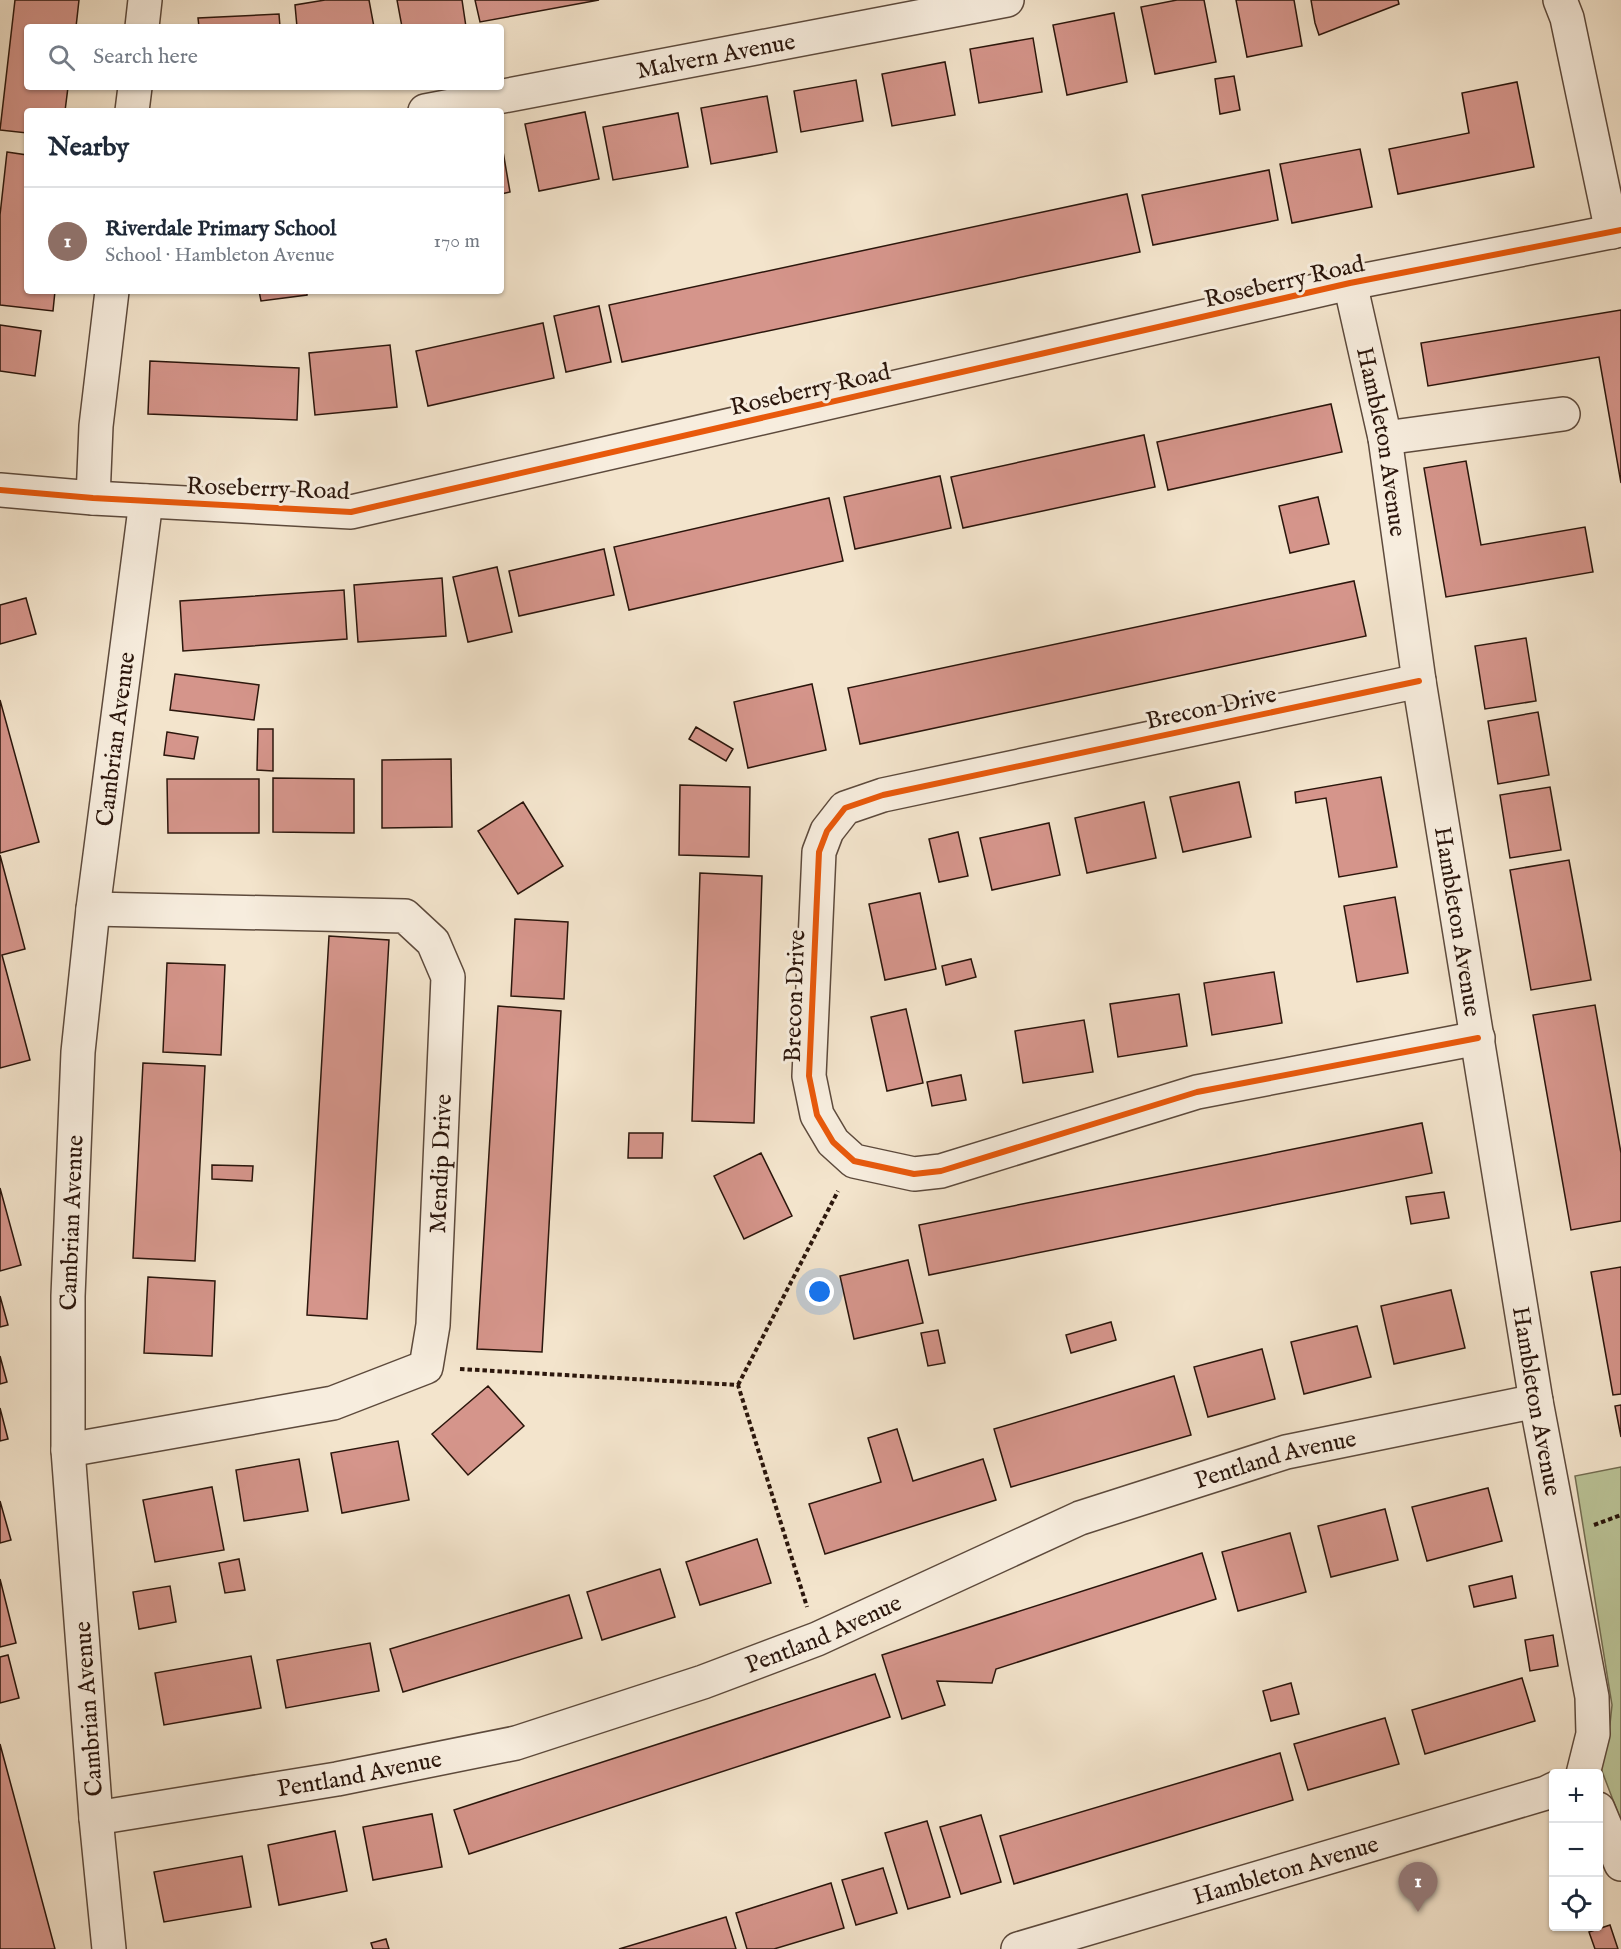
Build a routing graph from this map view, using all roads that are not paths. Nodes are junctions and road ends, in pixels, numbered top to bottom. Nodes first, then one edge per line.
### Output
1 (145, 0) edge
2 (1007, 0) edge
3 (1560, 0) edge
4 (142, 24) edge
5 (135, 90) edge
6 (132, 108) edge
7 (441, 108) edge
8 (1616, 231) edge
9 (1350, 284) junction
10 (112, 294) edge
11 (1563, 414) dead end
12 (1385, 438) junction
13 (0, 490) edge
14 (93, 498) junction
15 (147, 501) junction
16 (1419, 681) junction
17 (93, 909) junction
18 (1478, 1038) junction
19 (1536, 1401) junction
20 (68, 1450) junction
21 (1584, 1769) edge
22 (1549, 1791) edge
23 (96, 1818) junction
24 (1603, 1819) edge
25 (1621, 1864) edge
26 (109, 1949) edge
27 (1018, 1949) edge

1 - 4 street
2 - 7 street, Malvern Avenue
3 - 8 street
5 - 6 street
8 - 9 street, Roseberry Road
9 - 12 street, Hambleton Avenue
9 - 15 street, Roseberry Road
10 - 14 street
11 - 12 street
12 - 16 street, Hambleton Avenue
13 - 14 street, Roseberry Road
14 - 15 street, Roseberry Road
15 - 17 street, Cambrian Avenue
16 - 18 street, Hambleton Avenue
16 - 18 street, Brecon Drive
17 - 20 street, Cambrian Avenue
17 - 20 street, Mendip Drive
18 - 19 street, Hambleton Avenue
19 - 21 street, Hambleton Avenue
19 - 23 street, Pentland Avenue
20 - 23 street, Cambrian Avenue
22 - 27 street, Hambleton Avenue
23 - 26 street, Cambrian Avenue
24 - 25 street

